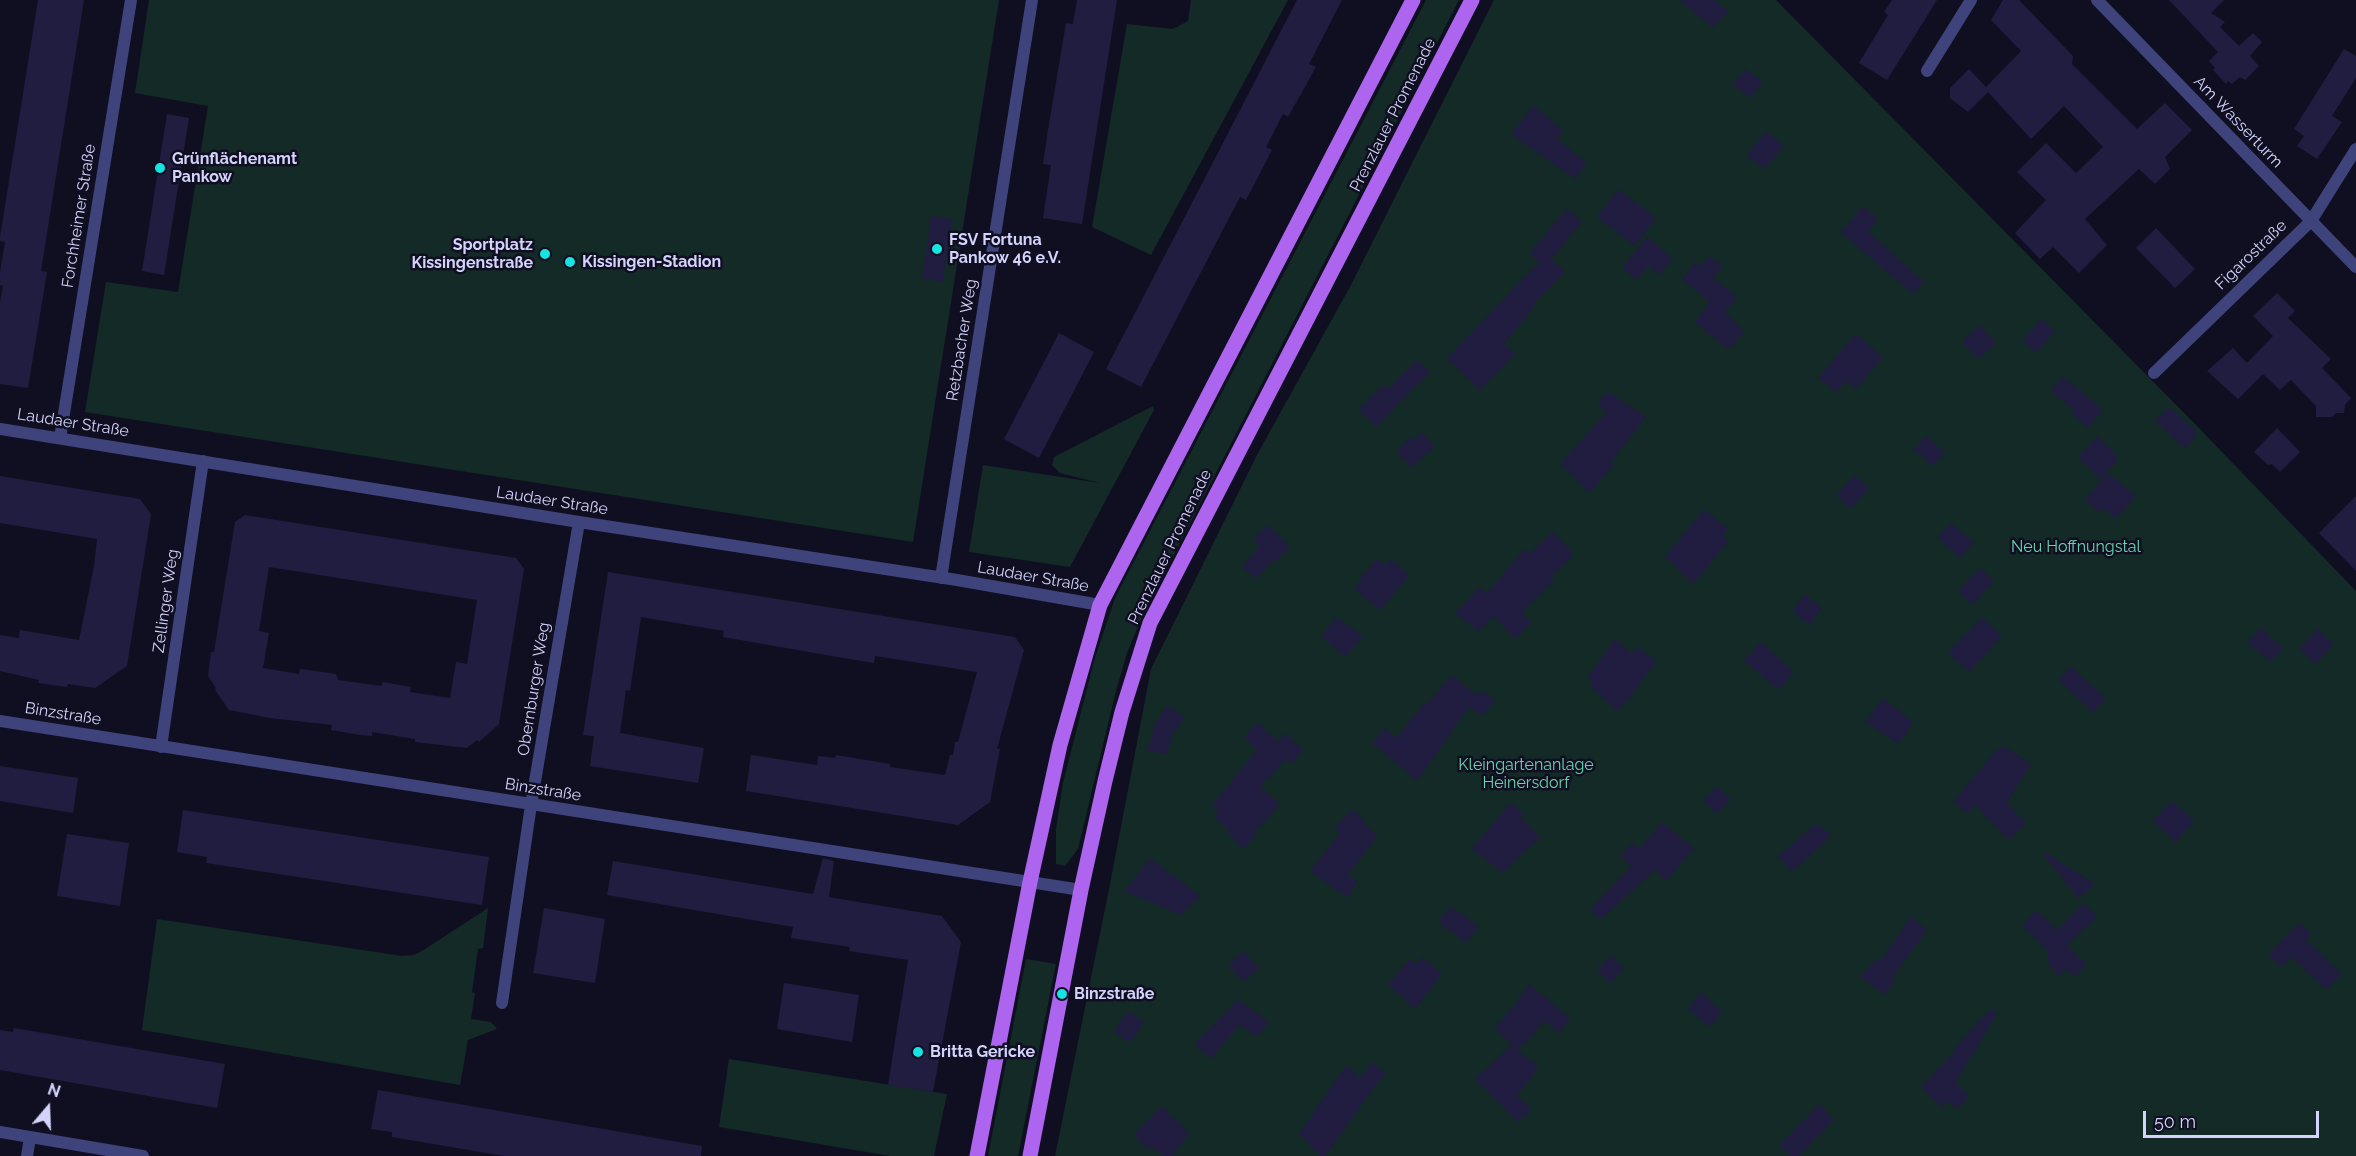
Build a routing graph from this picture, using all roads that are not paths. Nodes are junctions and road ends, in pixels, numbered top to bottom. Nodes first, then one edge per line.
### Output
1 (131, 0) edge
2 (1032, 0) edge
3 (1413, 0) edge
4 (1472, 0) edge
5 (1971, 0) edge
6 (2097, 0) edge
7 (1926, 71) dead end
8 (2356, 149) edge
9 (2311, 220) junction
10 (2356, 267) edge
11 (2154, 373) dead end
12 (0, 429) edge
13 (60, 438) junction
14 (203, 461) junction
15 (579, 522) junction
16 (941, 578) junction
17 (1100, 605) junction
18 (0, 721) edge
19 (161, 747) junction
20 (531, 805) junction
21 (1030, 882) junction
22 (1081, 890) junction
23 (502, 1003) dead end
24 (0, 1132) edge
25 (30, 1138) junction
26 (27, 1156) edge
27 (143, 1156) edge
28 (977, 1156) edge
29 (1030, 1156) edge

1 - 13 street, Forchheimer Straße
2 - 16 street, Retzbacher Weg
3 - 17 main road
4 - 22 main road, Prenzlauer Promenade
5 - 7 street
6 - 9 street, Am Wasserturm
8 - 9 street, Figarostraße
9 - 10 street, Am Wasserturm
9 - 11 street, Figarostraße
12 - 13 street, Laudaer Straße
13 - 14 street, Laudaer Straße
14 - 15 street, Laudaer Straße
14 - 19 street, Zellinger Weg
15 - 16 street, Laudaer Straße
15 - 20 street, Obernburger Weg
16 - 17 street, Laudaer Straße
17 - 21 main road
18 - 19 street, Binzstraße
19 - 20 street, Binzstraße
20 - 21 street, Binzstraße
20 - 23 street, Obernburger Weg
21 - 22 street, Binzstraße
21 - 28 main road
22 - 29 main road, Prenzlauer Promenade
24 - 25 street
25 - 26 street
25 - 27 street

